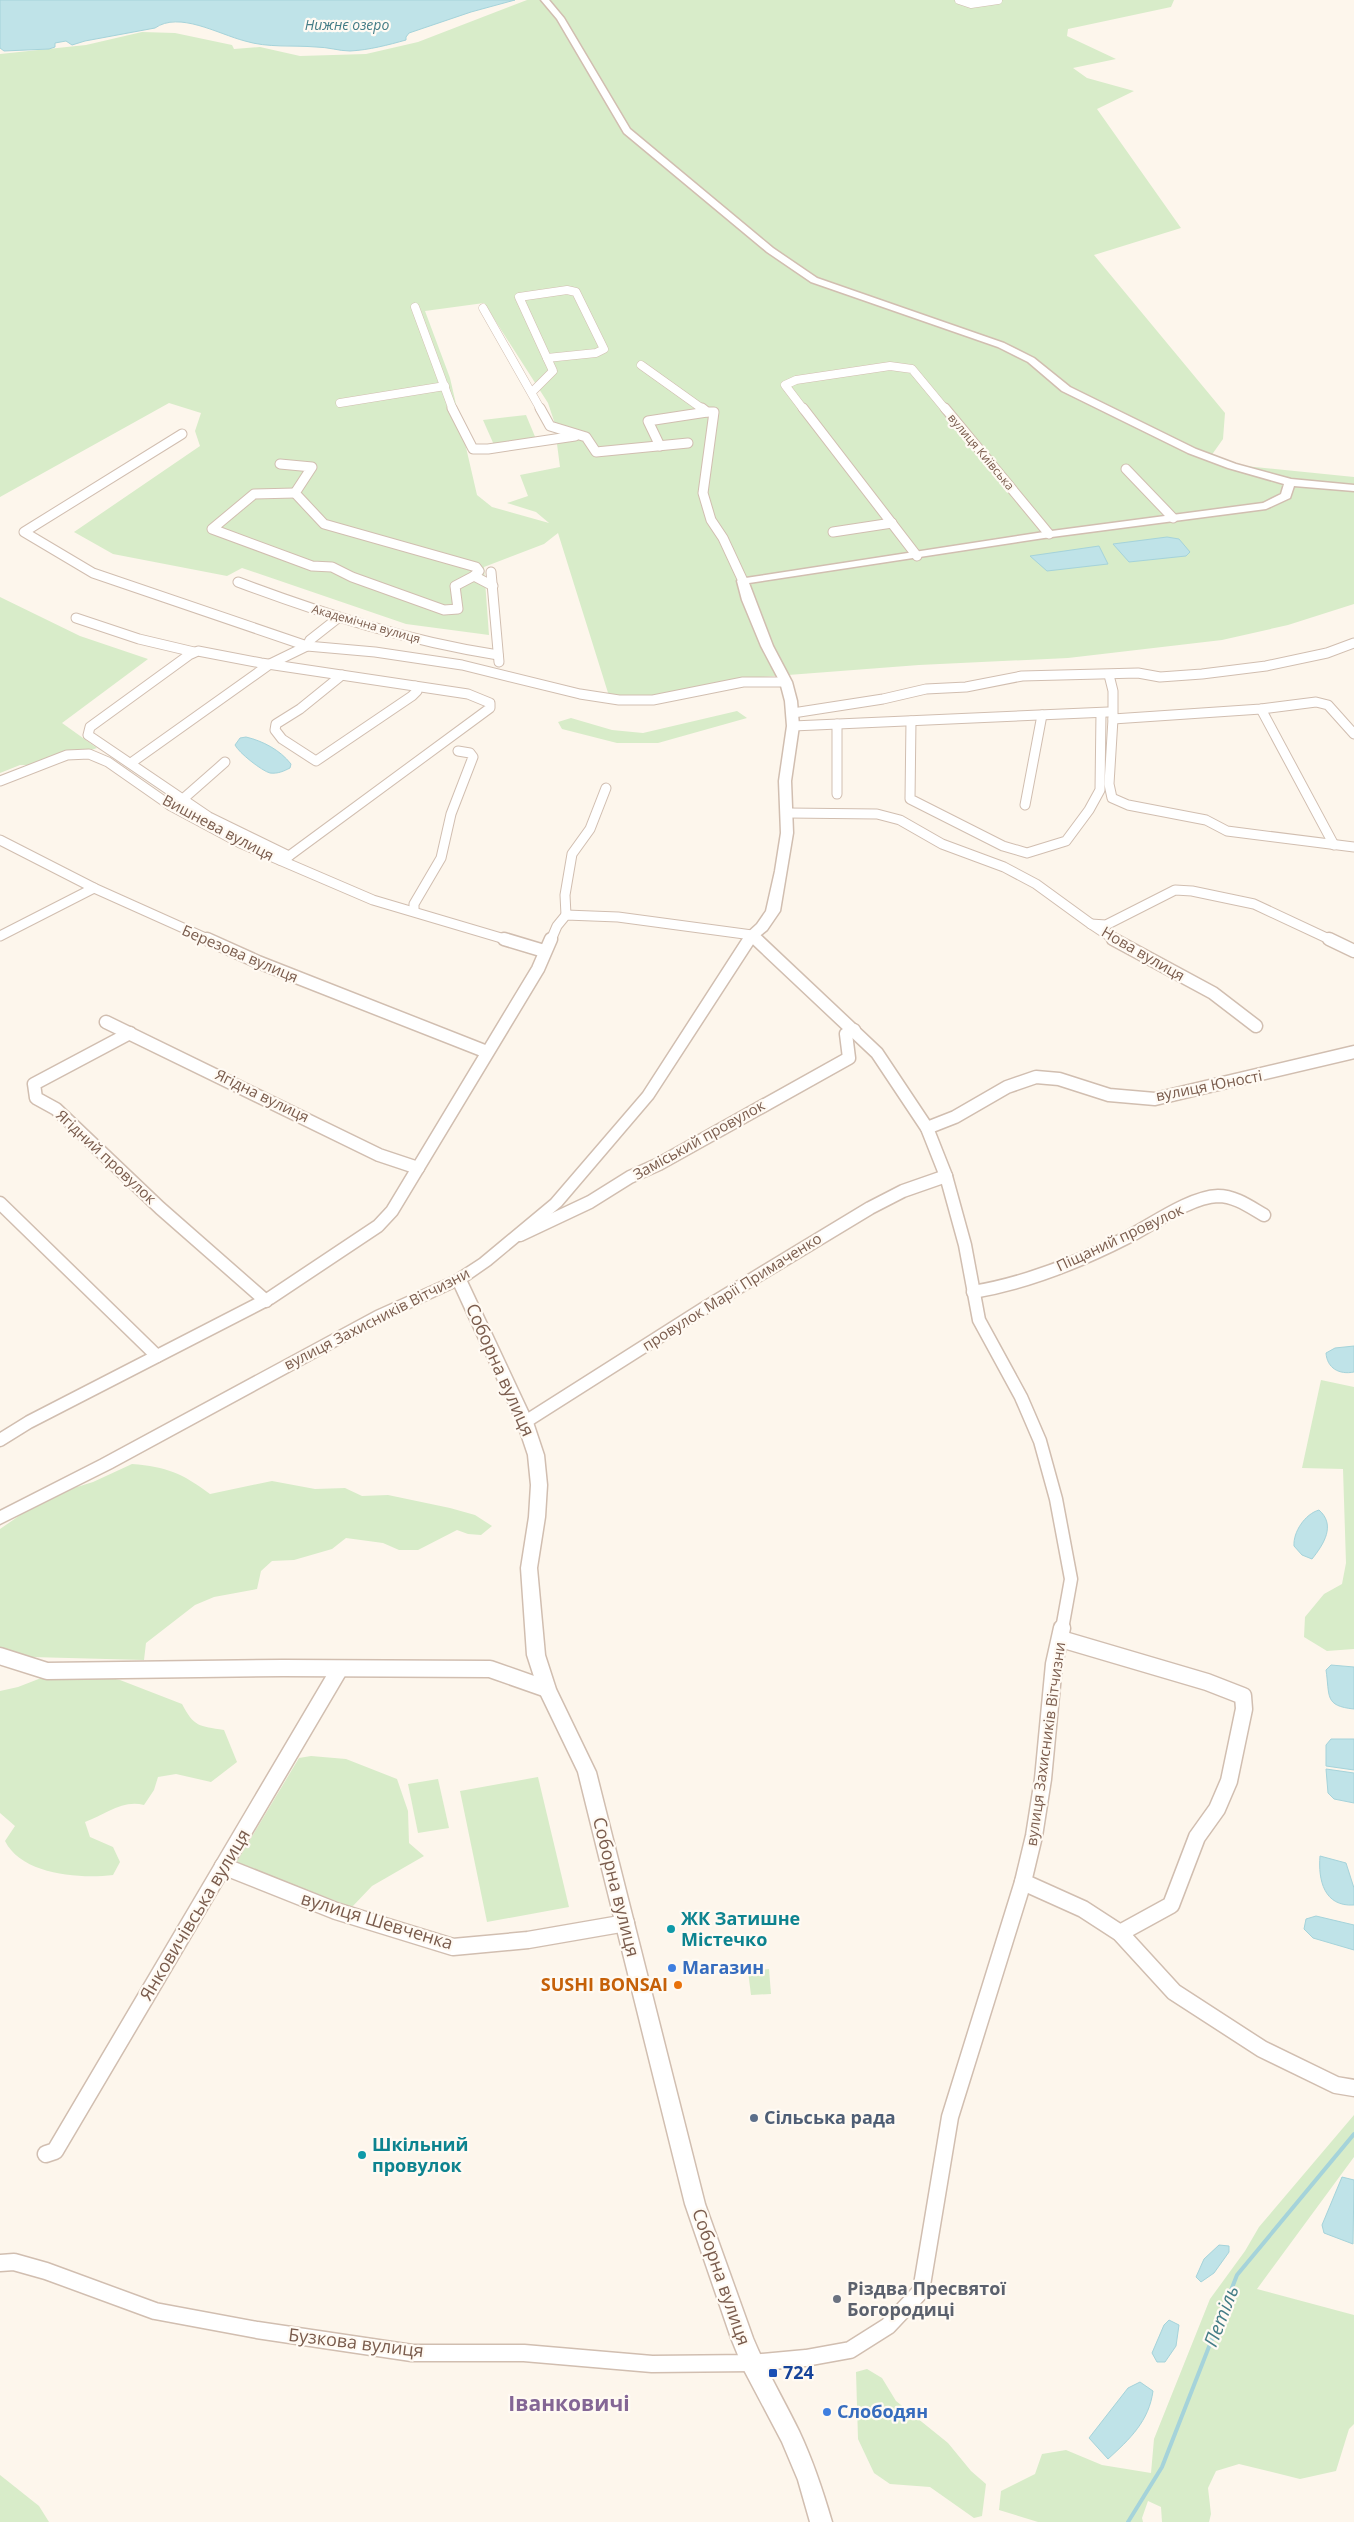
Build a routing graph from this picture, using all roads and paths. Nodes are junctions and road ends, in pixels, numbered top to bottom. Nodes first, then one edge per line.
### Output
1 (545, 0) edge
2 (959, 0) edge
3 (998, 0) edge
4 (415, 307) dead end
5 (483, 308) dead end
6 (546, 358) junction
7 (641, 365) dead end
8 (446, 386) junction
9 (532, 392) junction
10 (340, 403) dead end
11 (707, 412) junction
12 (182, 434) dead end
13 (576, 435) junction
14 (688, 443) dead end
15 (660, 446) junction
16 (280, 464) dead end
17 (1126, 469) dead end
18 (1290, 482) junction
19 (1354, 488) edge
20 (295, 493) junction
21 (1173, 518) junction
22 (892, 523) junction
23 (832, 532) dead end
24 (1050, 534) junction
25 (917, 556) junction
26 (491, 572) dead end
27 (474, 576) junction
28 (743, 581) junction
29 (238, 582) dead end
30 (493, 586) junction
31 (76, 618) dead end
32 (338, 618) junction
33 (1354, 643) edge
34 (307, 646) junction
35 (194, 652) junction
36 (498, 654) junction
37 (270, 664) junction
38 (1110, 674) junction
39 (342, 675) junction
40 (510, 676) junction
41 (786, 682) junction
42 (415, 686) junction
43 (1261, 709) junction
44 (1101, 713) junction
45 (1042, 714) junction
46 (1113, 716) junction
47 (793, 719) junction
48 (911, 721) junction
49 (837, 724) junction
50 (1354, 734) edge
51 (458, 751) dead end
52 (225, 762) dead end
53 (131, 763) junction
54 (0, 781) edge
55 (606, 788) dead end
56 (837, 794) dead end
57 (183, 799) junction
58 (1026, 805) dead end
59 (788, 813) junction
60 (0, 840) edge
61 (1334, 845) junction
62 (1354, 847) edge
63 (284, 858) junction
64 (94, 888) junction
65 (414, 911) junction
66 (566, 915) junction
67 (1091, 924) junction
68 (752, 935) junction
69 (0, 936) edge
70 (1354, 950) edge
71 (544, 951) junction
72 (106, 1022) dead end
73 (1256, 1026) dead end
74 (854, 1030) junction
75 (130, 1033) junction
76 (486, 1052) junction
77 (1354, 1052) edge
78 (927, 1128) junction
79 (418, 1168) junction
80 (946, 1176) junction
81 (0, 1203) edge
82 (1264, 1215) dead end
83 (518, 1236) junction
84 (459, 1279) junction
85 (973, 1292) junction
86 (266, 1301) junction
87 (157, 1356) junction
88 (525, 1422) junction
89 (0, 1440) edge
90 (1, 1513) edge
91 (1061, 1639) junction
92 (0, 1656) edge
93 (339, 1670) junction
94 (547, 1689) junction
95 (223, 1866) junction
96 (1023, 1882) junction
97 (626, 1924) junction
98 (1120, 1933) junction
99 (1354, 2088) edge
100 (46, 2154) dead end
101 (0, 2263) edge
102 (752, 2363) junction
103 (821, 2522) edge

1 - 18 street
2 - 3 street
4 - 8 street
5 - 9 street
6 - 6 street
6 - 9 street
7 - 11 street
8 - 10 street
8 - 13 street
9 - 13 street
11 - 15 street
11 - 28 street
12 - 34 street
13 - 15 street
14 - 15 street
16 - 20 street
17 - 21 street
18 - 19 street
18 - 21 street
20 - 27 street
20 - 27 street
21 - 24 street
22 - 23 street
22 - 24 street, вулиця Київська
22 - 25 street
24 - 25 street
25 - 28 street
26 - 30 street
27 - 30 street
28 - 41 street
29 - 32 street, Академічна вулиця
30 - 36 street
31 - 35 street
32 - 34 street
32 - 36 street, Академічна вулиця
33 - 38 street
34 - 37 street
34 - 40 street
35 - 37 street
35 - 53 street
36 - 40 street
37 - 39 street
37 - 53 street
38 - 46 street
38 - 47 street
39 - 42 street
39 - 42 street
40 - 41 street
41 - 47 street
42 - 63 street
43 - 46 street
43 - 50 street
43 - 61 street
44 - 45 street
44 - 46 street
44 - 48 street
45 - 48 street
45 - 58 street
46 - 61 street
47 - 49 street
47 - 59 street, вулиця Захисників Вітчизни
48 - 49 street
49 - 56 street
51 - 65 street
52 - 57 street
53 - 57 street
54 - 63 street, Вишнева вулиця
55 - 66 street
57 - 63 street
59 - 67 street
59 - 68 street, вулиця Захисників Вітчизни
60 - 64 street, Березова вулиця
61 - 62 street
63 - 65 street, Вишнева вулиця
64 - 69 street
64 - 76 street, Березова вулиця
65 - 71 street, Вишнева вулиця
66 - 68 street
66 - 71 street
67 - 70 street, Нова вулиця
67 - 73 street, Нова вулиця
68 - 74 street, вулиця Захисників Вітчизни
68 - 83 street, вулиця Захисників Вітчизни
71 - 76 street
72 - 75 street, Ягідна вулиця
74 - 78 street, вулиця Захисників Вітчизни
74 - 83 street, Заміський провулок
75 - 79 street, Ягідна вулиця
75 - 86 street, Ягідний провулок
76 - 79 street
77 - 78 street, вулиця Юності
78 - 80 street, вулиця Захисників Вітчизни
79 - 86 street
80 - 85 street, вулиця Захисників Вітчизни
80 - 88 street, провулок Марії Примаченко
81 - 87 street
82 - 85 street, Піщаний провулок
83 - 84 street, вулиця Захисників Вітчизни
84 - 88 street, Соборна вулиця
84 - 90 street, вулиця Захисників Вітчизни
85 - 91 street, вулиця Захисників Вітчизни
86 - 87 street
87 - 89 street
88 - 94 street, Соборна вулиця
91 - 96 street, вулиця Захисників Вітчизни
91 - 98 street
92 - 93 street
93 - 94 street
93 - 95 street, Янковичівська вулиця
94 - 97 street, Соборна вулиця
95 - 97 street, вулиця Шевченка
95 - 100 street, Янковичівська вулиця
96 - 98 street
96 - 102 street, вулиця Захисників Вітчизни
97 - 102 street, Соборна вулиця
98 - 99 street
101 - 102 street, Бузкова вулиця
102 - 103 street, Соборна вулиця

